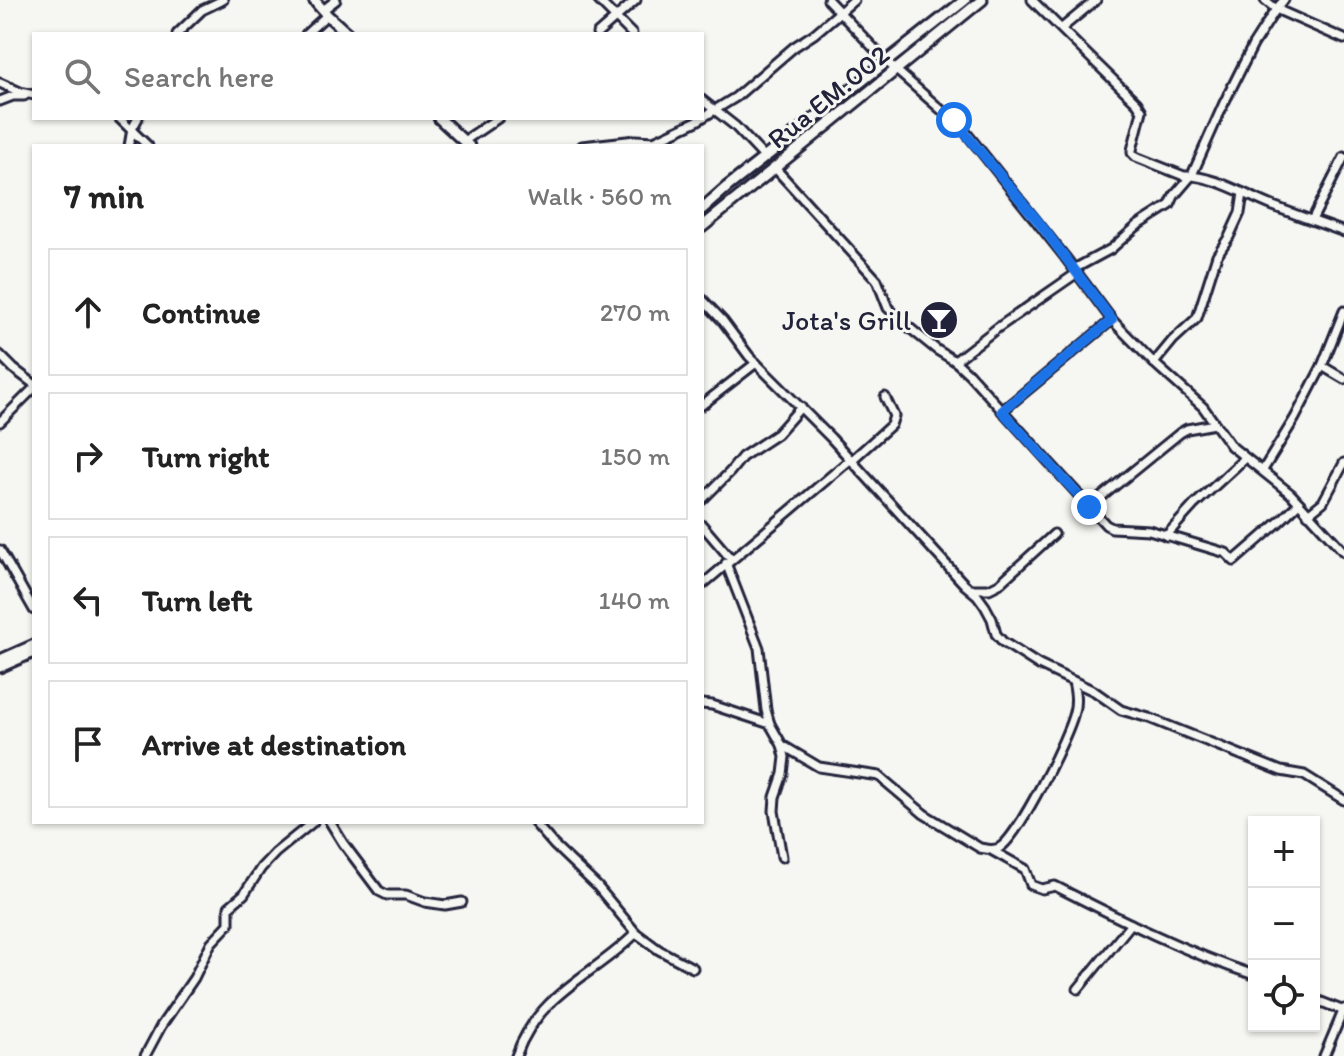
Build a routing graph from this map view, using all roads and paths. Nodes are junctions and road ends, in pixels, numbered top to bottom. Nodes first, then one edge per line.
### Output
1 (223, 0) edge
2 (314, 0) edge
3 (336, 0) edge
4 (598, 0) edge
5 (636, 0) edge
6 (828, 0) edge
7 (854, 0) edge
8 (965, 0) edge
9 (982, 0) edge
10 (1032, 0) edge
11 (1096, 0) edge
12 (1265, 0) edge
13 (1284, 0) edge
14 (1276, 9) junction
15 (325, 12) junction
16 (840, 12) junction
17 (614, 18) junction
18 (1062, 28) junction
19 (1344, 28) edge
20 (179, 32) edge
21 (308, 32) edge
22 (346, 32) edge
23 (599, 32) edge
24 (630, 32) edge
25 (1341, 38) edge
26 (891, 65) junction
27 (0, 83) edge
28 (32, 96) edge
29 (32, 97) edge
30 (0, 101) edge
31 (704, 102) edge
32 (714, 110) junction
33 (704, 116) edge
34 (121, 120) edge
35 (137, 120) edge
36 (441, 120) edge
37 (496, 120) edge
38 (699, 120) edge
39 (132, 129) junction
40 (467, 143) edge
41 (129, 144) edge
42 (146, 144) edge
43 (600, 144) edge
44 (1344, 157) edge
45 (765, 158) junction
46 (775, 168) junction
47 (1192, 175) junction
48 (1243, 193) junction
49 (704, 207) edge
50 (1312, 220) junction
51 (704, 225) edge
52 (1344, 232) edge
53 (1075, 271) junction
54 (704, 301) edge
55 (1344, 311) edge
56 (1112, 320) junction
57 (0, 355) edge
58 (955, 361) junction
59 (756, 363) junction
60 (1154, 363) junction
61 (1322, 366) junction
62 (1344, 379) edge
63 (32, 384) edge
64 (32, 388) edge
65 (885, 397) dead end
66 (704, 403) edge
67 (801, 407) junction
68 (1002, 411) junction
69 (0, 422) edge
70 (1215, 424) junction
71 (851, 459) junction
72 (1244, 459) junction
73 (1344, 463) edge
74 (1263, 470) junction
75 (704, 498) edge
76 (1299, 503) junction
77 (1089, 507) junction
78 (1308, 514) junction
79 (704, 528) edge
80 (1054, 534) dead end
81 (1166, 536) junction
82 (0, 550) edge
83 (1344, 552) edge
84 (728, 561) junction
85 (704, 583) edge
86 (969, 588) junction
87 (32, 606) edge
88 (32, 646) edge
89 (32, 653) edge
90 (0, 660) edge
91 (0, 667) edge
92 (1073, 681) junction
93 (704, 704) edge
94 (770, 724) junction
95 (782, 745) junction
96 (1344, 800) edge
97 (311, 824) edge
98 (331, 824) edge
99 (536, 824) edge
100 (991, 850) junction
101 (782, 857) dead end
102 (462, 902) dead end
103 (1131, 924) junction
104 (636, 933) junction
105 (693, 968) dead end
106 (1248, 973) edge
107 (1078, 989) dead end
108 (1320, 1001) edge
109 (1344, 1010) edge
110 (145, 1056) edge
111 (516, 1056) edge
112 (1324, 1056) edge

1 - 20 street
2 - 15 street
3 - 15 street
4 - 17 street
5 - 17 street
6 - 16 street
7 - 16 street
8 - 26 street, Rua EM.002
9 - 26 street, Rua EM.002
10 - 18 street
11 - 18 street
12 - 14 street
13 - 14 street
14 - 25 street
14 - 47 street
15 - 21 street
15 - 22 street
16 - 26 street
16 - 32 street
17 - 23 street
17 - 24 street
18 - 47 street
19 - 25 street
26 - 45 street, Rua EM.002
26 - 46 street, Rua EM.002
26 - 53 street
27 - 28 street
29 - 30 street
31 - 32 street
32 - 33 street
32 - 45 street
34 - 39 street
35 - 39 street
36 - 40 street
37 - 40 street
38 - 43 street
39 - 41 street
39 - 42 street
44 - 50 street
45 - 49 street, Rua EM.002
46 - 51 street, Rua EM.002
46 - 58 street
47 - 48 street
47 - 53 street
48 - 50 street
48 - 60 street
50 - 52 street
53 - 56 street
53 - 58 street
54 - 59 street
55 - 61 street
56 - 60 street
56 - 68 street
57 - 63 street
58 - 68 street
59 - 66 street
59 - 67 street
60 - 70 street
61 - 62 street
61 - 74 street
64 - 69 street
65 - 71 street
67 - 71 street
67 - 75 street
68 - 77 street
70 - 72 street
70 - 77 street
71 - 84 street
71 - 86 street
72 - 74 street
72 - 81 street
73 - 78 street
74 - 76 street
76 - 78 street
76 - 81 street
77 - 81 street
78 - 83 street
79 - 84 street
80 - 86 street
82 - 87 street
84 - 85 street
84 - 94 street
86 - 92 street
88 - 90 street
89 - 91 street
92 - 96 street
92 - 100 street
93 - 94 street
94 - 95 street
95 - 100 street
95 - 101 street
97 - 110 street
98 - 102 street
99 - 104 street
100 - 103 street
103 - 106 street
103 - 107 street
104 - 105 street
104 - 111 street
108 - 109 street
109 - 112 street

